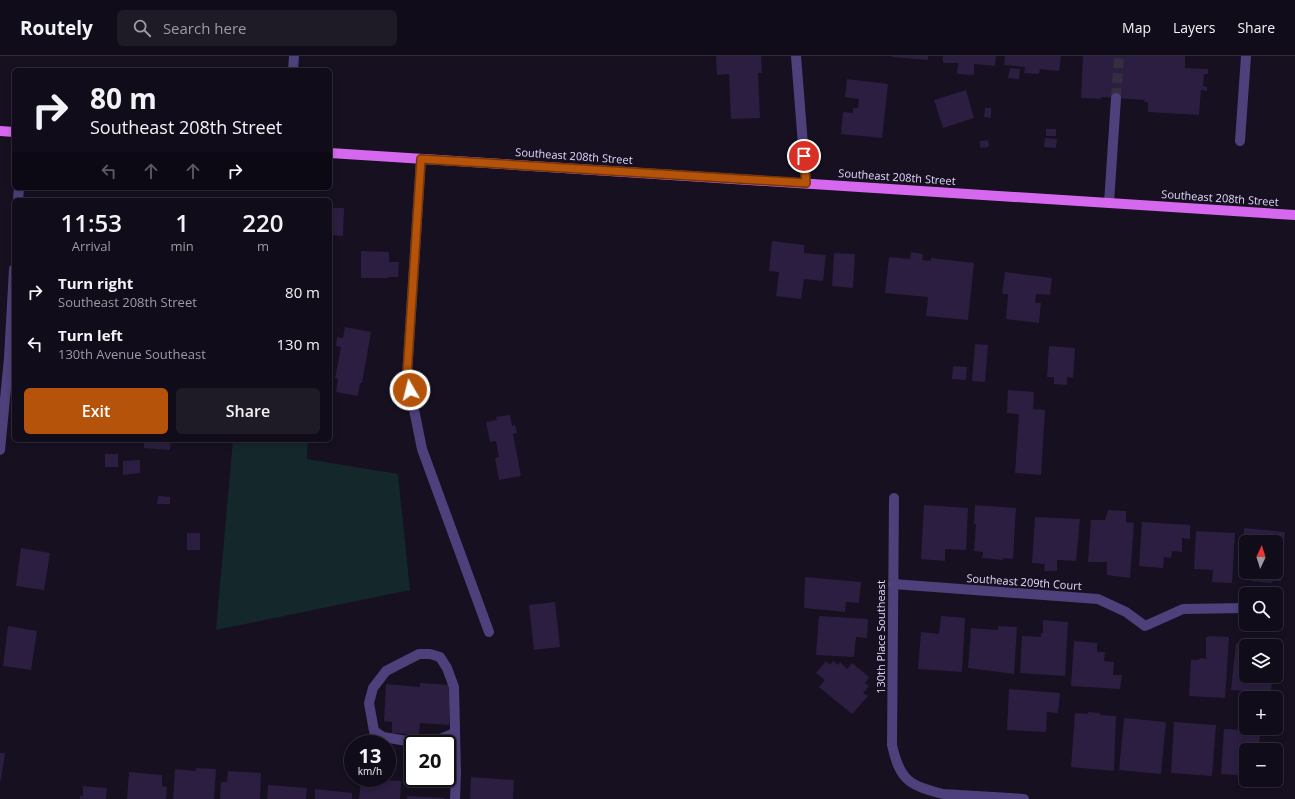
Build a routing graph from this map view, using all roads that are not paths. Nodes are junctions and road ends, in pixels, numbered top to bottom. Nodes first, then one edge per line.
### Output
1 (294, 56) edge
2 (796, 56) edge
3 (1246, 56) edge
4 (293, 68) edge
5 (1116, 98) tunnel mouth
6 (0, 132) edge
7 (12, 132) edge
8 (1240, 141) dead end
9 (332, 153) edge
10 (421, 159) junction
11 (806, 183) junction
12 (1109, 203) junction
13 (1295, 215) edge
14 (12, 305) edge
15 (0, 450) edge
16 (894, 498) dead end
17 (893, 584) junction
18 (1239, 608) edge
19 (489, 632) dead end
20 (455, 733) junction
21 (965, 797) edge
22 (455, 799) edge
23 (1024, 799) edge

1 - 4 street
2 - 11 street
3 - 8 street
5 - 12 street
6 - 7 main road
9 - 10 main road, Southeast 208th Street
10 - 11 main road, Southeast 208th Street
10 - 19 street
11 - 12 main road, Southeast 208th Street
12 - 13 main road, Southeast 208th Street
14 - 15 street
16 - 17 street, 130th Place Southeast
17 - 18 street, Southeast 209th Court
17 - 21 street, 130th Place Southeast
20 - 20 street
20 - 22 street
21 - 23 street

